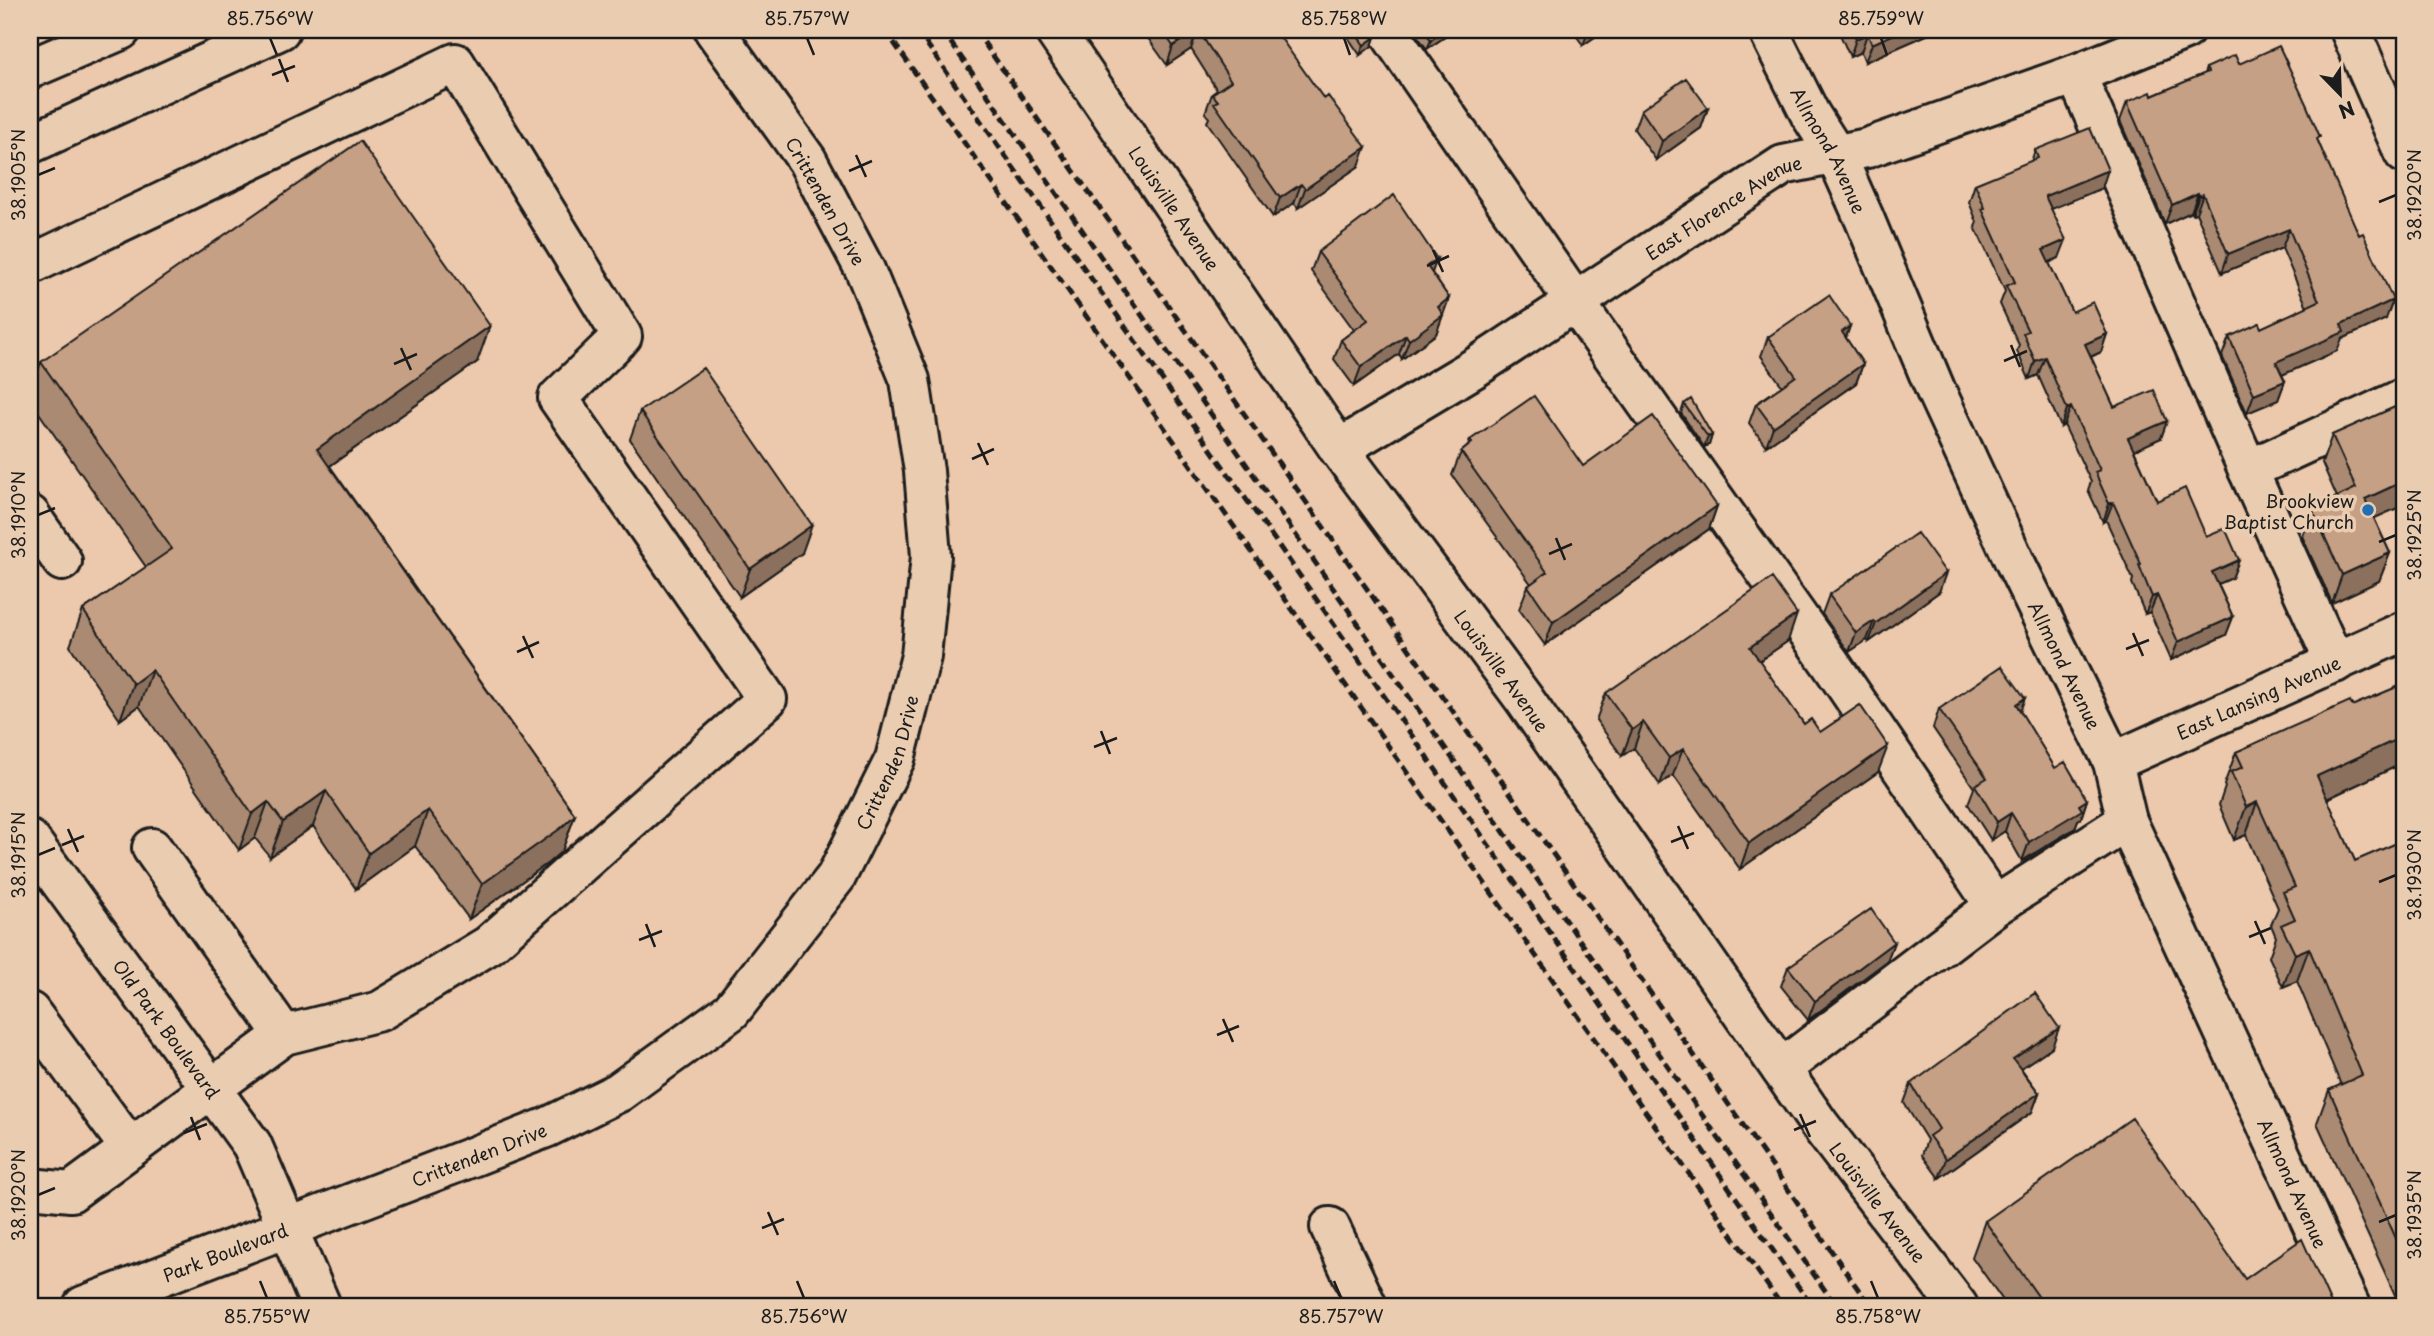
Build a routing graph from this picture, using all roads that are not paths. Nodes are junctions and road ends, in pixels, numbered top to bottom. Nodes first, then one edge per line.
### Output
1 (121, 30) edge
2 (280, 30) edge
3 (714, 30) edge
4 (1054, 30) edge
5 (1387, 30) edge
6 (1768, 30) edge
7 (2185, 30) edge
8 (2350, 30) edge
9 (30, 69) edge
10 (2076, 74) junction
11 (30, 144) edge
12 (2404, 153) edge
13 (1836, 155) junction
14 (30, 265) edge
15 (1575, 302) junction
16 (2404, 398) edge
17 (1339, 449) junction
18 (2248, 470) junction
19 (30, 514) edge
20 (62, 561) dead end
21 (2404, 631) edge
22 (2335, 663) junction
23 (2113, 762) junction
24 (2127, 821) junction
25 (30, 840) edge
26 (152, 848) dead end
27 (1995, 906) junction
28 (30, 1012) edge
29 (284, 1035) junction
30 (1781, 1069) junction
31 (212, 1089) junction
32 (130, 1148) junction
33 (30, 1188) edge
34 (288, 1227) junction
35 (1330, 1227) dead end
36 (83, 1306) edge
37 (321, 1306) edge
38 (1367, 1306) edge
39 (1958, 1306) edge
40 (2350, 1306) edge

1 - 9 main road
2 - 11 main road
3 - 34 main road, Crittenden Drive
4 - 17 main road, Louisville Avenue
5 - 15 main road
6 - 13 main road, Allmond Avenue
7 - 10 main road, East Florence Avenue
8 - 12 main road
10 - 13 main road, East Florence Avenue
10 - 18 main road
13 - 15 main road, East Florence Avenue
13 - 23 main road, Allmond Avenue
14 - 29 main road
15 - 17 main road, East Florence Avenue
15 - 27 main road
16 - 18 main road
17 - 30 main road, Louisville Avenue
18 - 22 main road
19 - 20 main road
21 - 22 main road, East Lansing Avenue
22 - 23 main road, East Lansing Avenue
23 - 24 main road, Allmond Avenue
24 - 27 main road
24 - 40 main road, Allmond Avenue
25 - 31 main road, Old Park Boulevard
26 - 29 main road
27 - 30 main road
28 - 32 main road
29 - 31 main road
30 - 39 main road, Louisville Avenue
31 - 32 main road
31 - 34 main road, Old Park Boulevard
32 - 33 main road
34 - 36 main road, Park Boulevard
34 - 37 main road, Park Boulevard
35 - 38 main road

